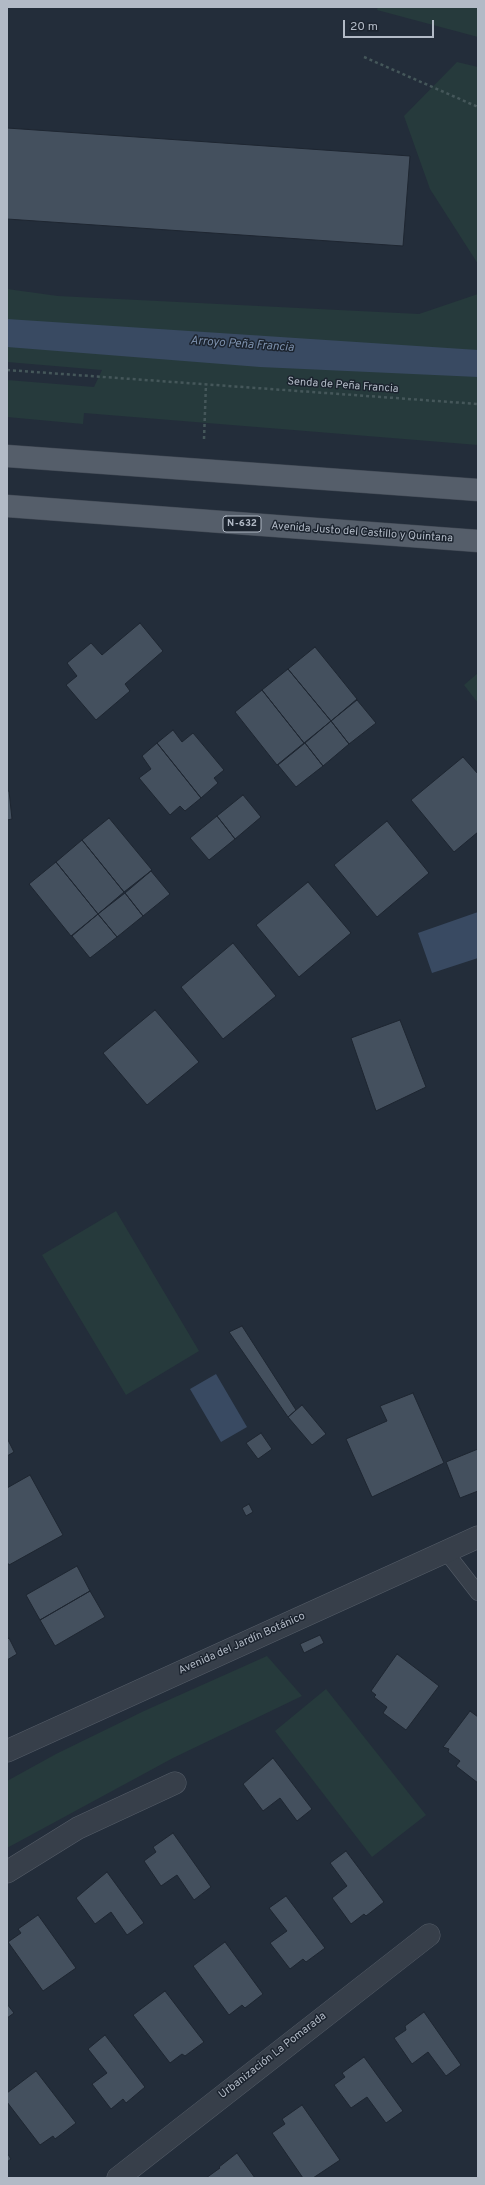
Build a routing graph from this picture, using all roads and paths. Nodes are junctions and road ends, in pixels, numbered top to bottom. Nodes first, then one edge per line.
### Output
1 (364, 57) dead end
2 (478, 107) edge
3 (7, 370) edge
4 (206, 384) junction
5 (478, 404) edge
6 (204, 439) dead end
7 (7, 456) edge
8 (478, 490) edge
9 (7, 506) edge
10 (478, 541) edge
11 (478, 1537) edge
12 (446, 1552) junction
13 (478, 1593) edge
14 (7, 1751) edge
15 (175, 1783) dead end
16 (7, 1872) edge
17 (429, 1935) dead end
18 (118, 2178) edge

1 - 2 path
3 - 4 path, Senda de Peña Francia
4 - 5 path, Senda de Peña Francia
4 - 6 path
7 - 8 main road
9 - 10 main road, Avenida Justo del Castillo y Quintana / N-632
11 - 12 street, Avenida del Jardín Botánico
12 - 13 lane
12 - 14 street, Avenida del Jardín Botánico
15 - 16 street
17 - 18 street, Urbanización La Pomarada

